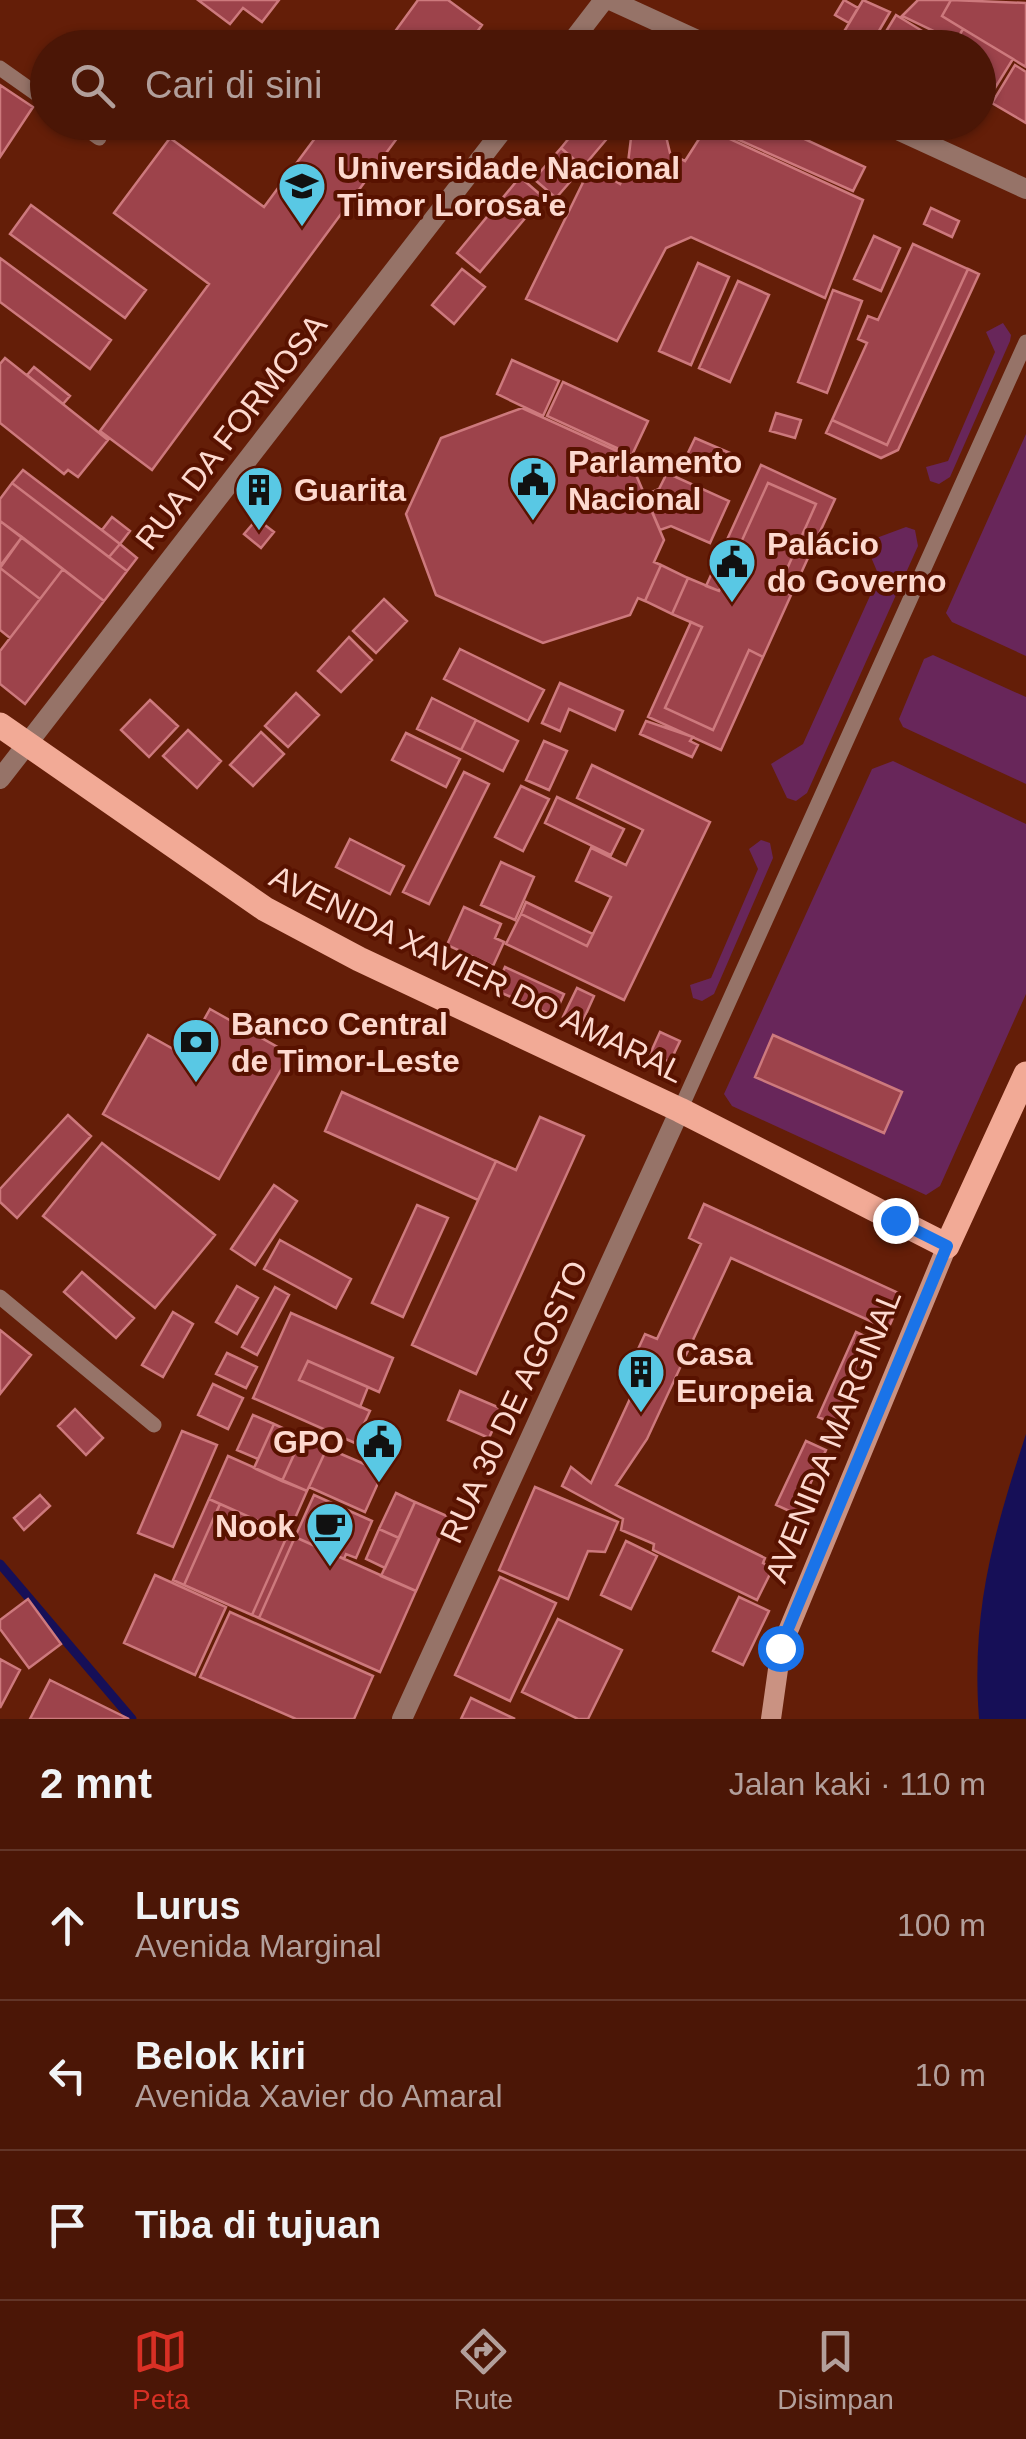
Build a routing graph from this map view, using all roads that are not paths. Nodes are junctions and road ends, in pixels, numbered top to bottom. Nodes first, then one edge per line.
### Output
1 (607, 0) edge
2 (582, 30) edge
3 (674, 30) edge
4 (0, 68) edge
5 (30, 89) edge
6 (495, 140) edge
7 (919, 140) edge
8 (1026, 189) edge
9 (1026, 342) edge
10 (0, 725) edge
11 (25, 746) junction
12 (0, 779) edge
13 (1026, 1074) edge
14 (680, 1110) junction
15 (947, 1246) junction
16 (0, 1297) edge
17 (154, 1426) dead end
18 (402, 1719) edge
19 (772, 1719) edge

1 - 2 street
1 - 3 street
4 - 5 lane
6 - 11 street, RUA DA FORMOSA
7 - 8 street
9 - 14 lane
10 - 11 main road, AVENIDA XAVIER DO AMARAL
11 - 12 street, RUA DA FORMOSA
11 - 14 main road, AVENIDA XAVIER DO AMARAL
13 - 15 main road, AVENIDA MARGINAL
14 - 15 main road, AVENIDA XAVIER DO AMARAL
14 - 18 street, RUA 30 DE AGOSTO
15 - 19 main road, AVENIDA MARGINAL
16 - 17 lane

